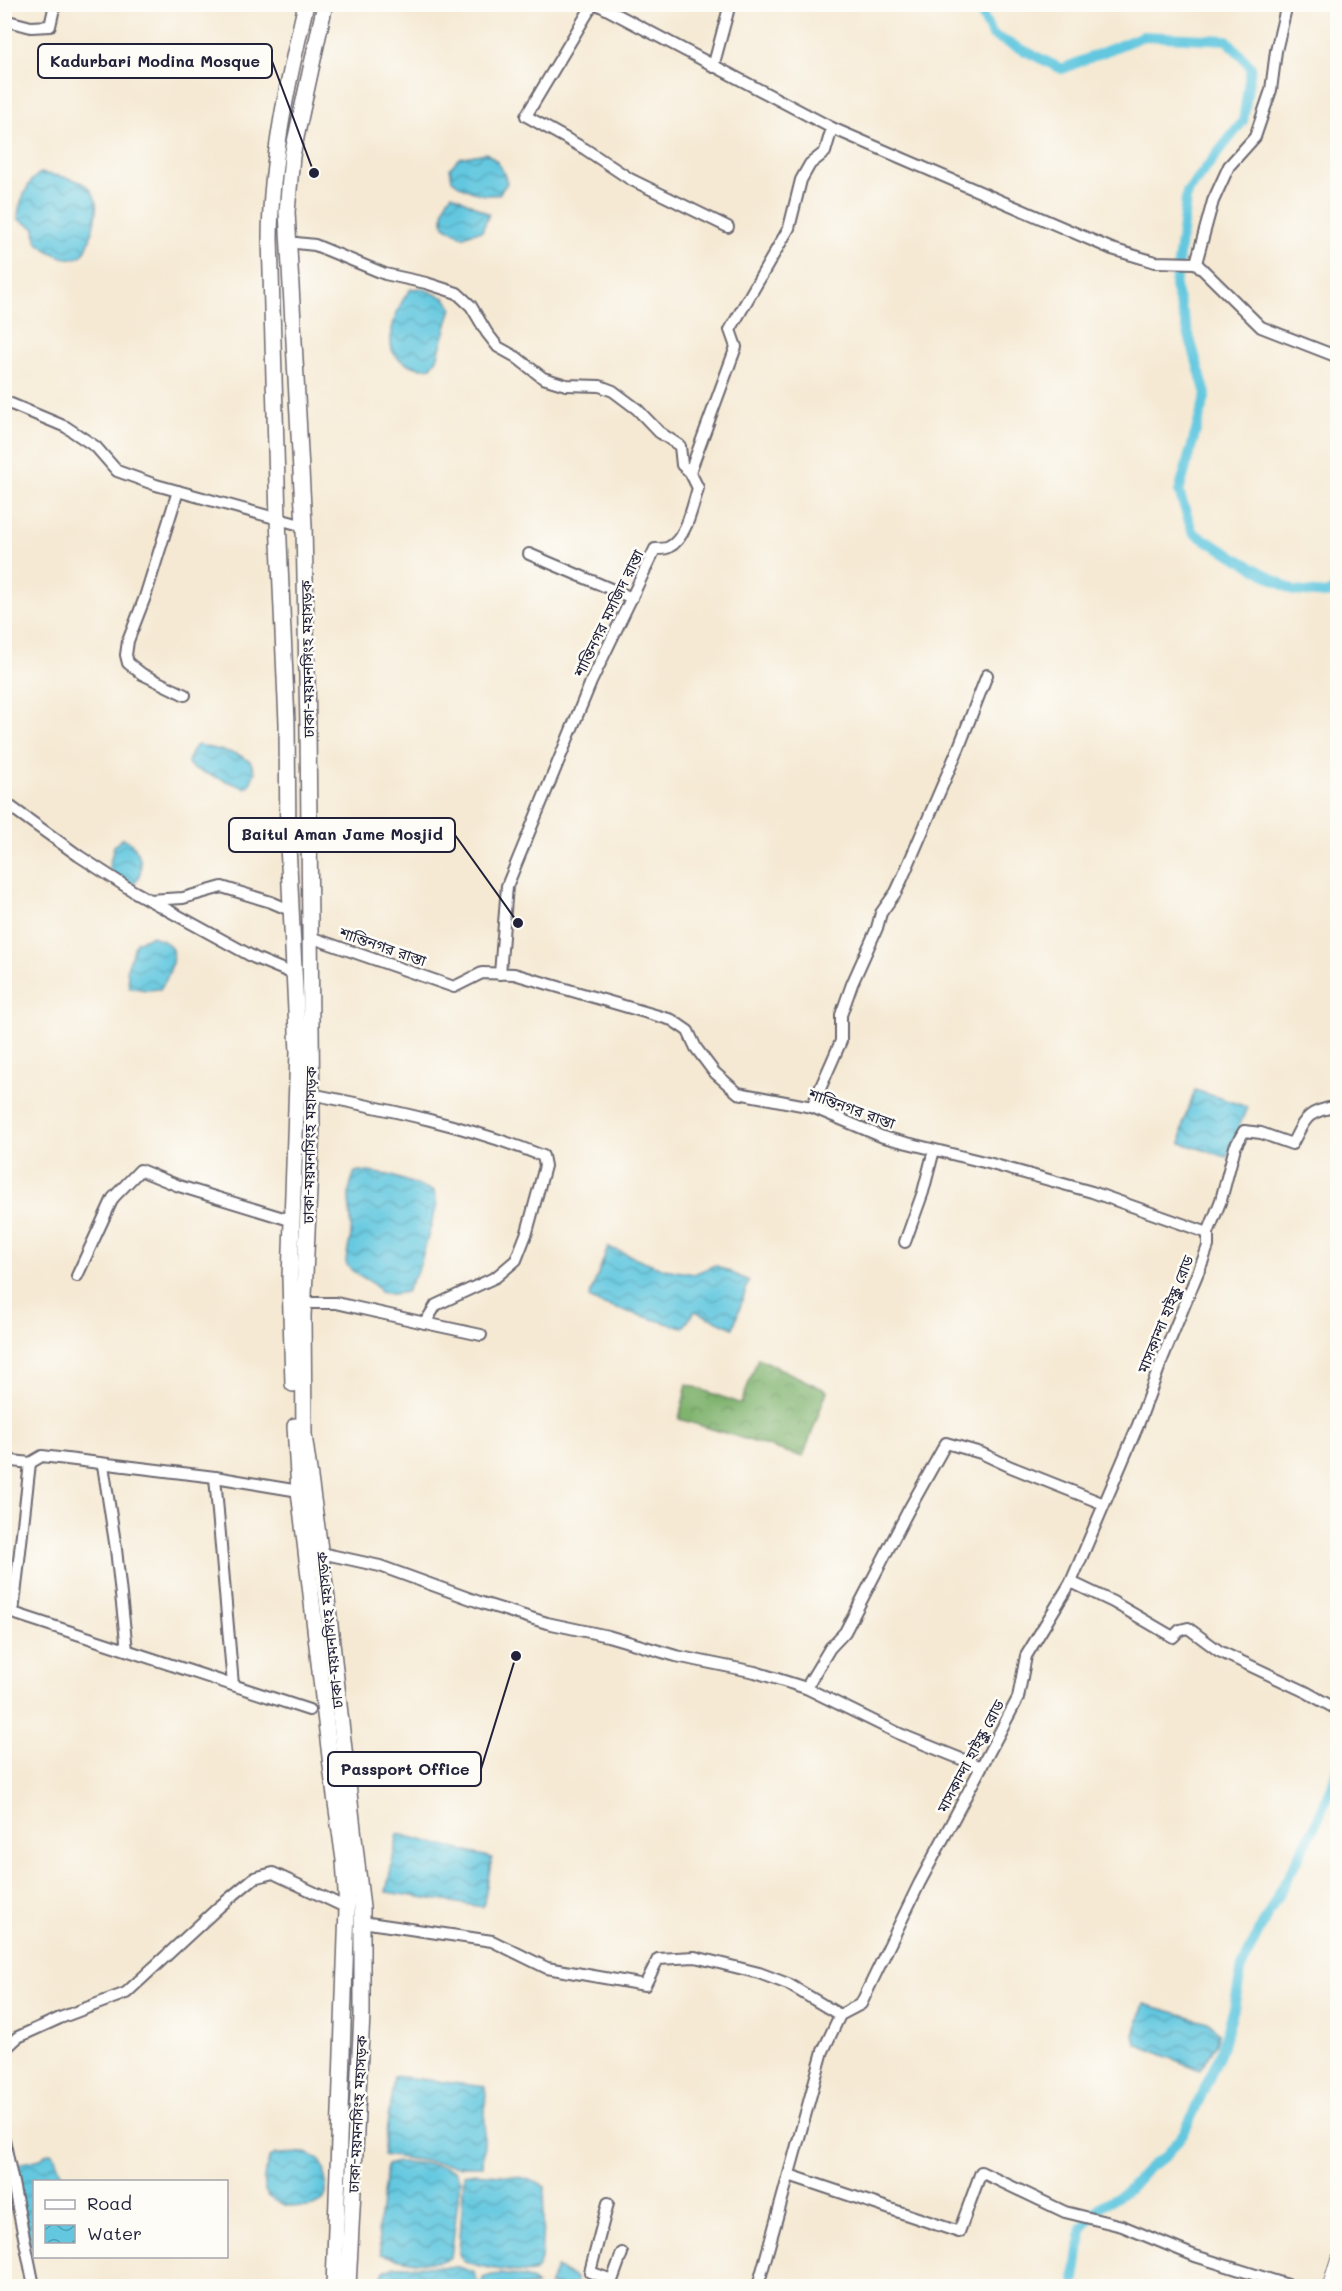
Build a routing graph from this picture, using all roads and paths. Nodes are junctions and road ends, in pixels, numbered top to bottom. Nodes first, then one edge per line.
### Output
1 (55, 4) edge
2 (306, 4) edge
3 (325, 4) edge
4 (595, 4) edge
5 (730, 4) edge
6 (1287, 4) edge
7 (4, 20) edge
8 (713, 67) junction
9 (832, 128) junction
10 (728, 227) dead end
11 (287, 242) junction
12 (1194, 263) junction
13 (1338, 357) edge
14 (4, 401) edge
15 (690, 472) junction
16 (178, 491) junction
17 (278, 519) junction
18 (304, 526) junction
19 (530, 554) dead end
20 (632, 598) junction
21 (987, 675) dead end
22 (186, 695) dead end
23 (4, 802) edge
24 (149, 900) junction
25 (292, 911) junction
26 (310, 937) junction
27 (500, 974) junction
28 (296, 975) junction
29 (311, 1094) junction
30 (1338, 1106) edge
31 (812, 1107) junction
32 (934, 1149) junction
33 (293, 1221) junction
34 (1208, 1233) junction
35 (905, 1242) dead end
36 (77, 1276) dead end
37 (304, 1303) junction
38 (425, 1323) junction
39 (481, 1335) dead end
40 (4, 1460) edge
41 (30, 1463) junction
42 (102, 1464) junction
43 (215, 1477) junction
44 (299, 1491) junction
45 (1104, 1504) junction
46 (321, 1553) junction
47 (1071, 1582) junction
48 (127, 1650) junction
49 (233, 1685) junction
50 (806, 1688) junction
51 (309, 1710) dead end
52 (1338, 1710) edge
53 (981, 1767) junction
54 (347, 1908) junction
55 (362, 1922) junction
56 (840, 2015) junction
57 (4, 2050) edge
58 (4, 2139) edge
59 (789, 2175) junction
60 (608, 2202) dead end
61 (622, 2253) dead end
62 (1338, 2260) edge
63 (611, 2283) edge
64 (34, 2286) edge
65 (334, 2286) edge
66 (348, 2286) edge
67 (758, 2286) edge
68 (1291, 2286) edge
69 (1330, 2286) edge

1 - 7 street
2 - 17 main road, ঢাকা-ময়মনসিংহ মহাসড়ক
3 - 11 main road, ঢাকা-ময়মনসিংহ মহাসড়ক
4 - 8 street
4 - 10 street
5 - 8 street
6 - 12 street
8 - 9 street
9 - 12 street
9 - 15 street, শান্তিনগর মসজিদ রাস্তা
11 - 15 street
11 - 18 main road, ঢাকা-ময়মনসিংহ মহাসড়ক
12 - 13 street
14 - 16 street
15 - 20 street, শান্তিনগর মসজিদ রাস্তা
16 - 17 street
16 - 22 street
17 - 18 street
17 - 25 main road, ঢাকা-ময়মনসিংহ মহাসড়ক
18 - 26 main road, ঢাকা-ময়মনসিংহ মহাসড়ক
19 - 20 street
20 - 27 street, শান্তিনগর মসজিদ রাস্তা
21 - 31 street
23 - 24 street
24 - 25 street
24 - 28 street
25 - 28 main road, ঢাকা-ময়মনসিংহ মহাসড়ক
26 - 27 street, শান্তিনগর রাস্তা
26 - 29 main road, ঢাকা-ময়মনসিংহ মহাসড়ক
27 - 31 street, শান্তিনগর রাস্তা
28 - 33 main road, ঢাকা-ময়মনসিংহ মহাসড়ক
29 - 37 main road, ঢাকা-ময়মনসিংহ মহাসড়ক
29 - 38 street
30 - 34 street, মাসকান্দা হাইস্কুল রোড
31 - 32 street, শান্তিনগর রাস্তা
32 - 34 street, শান্তিনগর রাস্তা
32 - 35 street
33 - 36 street
33 - 44 main road, ঢাকা-ময়মনসিংহ মহাসড়ক
34 - 45 street, মাসকান্দা হাইস্কুল রোড
37 - 38 street
37 - 46 main road, ঢাকা-ময়মনসিংহ মহাসড়ক
38 - 39 street
40 - 41 street
41 - 42 street
41 - 48 street
42 - 43 street
42 - 48 street
43 - 44 street
43 - 49 street
44 - 54 main road, ঢাকা-ময়মনসিংহ মহাসড়ক
45 - 47 street, মাসকান্দা হাইস্কুল রোড
45 - 50 street
46 - 50 street
46 - 55 main road, ঢাকা-ময়মনসিংহ মহাসড়ক
47 - 52 street
47 - 53 street, মাসকান্দা হাইস্কুল রোড
48 - 49 street
49 - 51 street
50 - 53 street
53 - 56 street, মাসকান্দা হাইস্কুল রোড
54 - 57 street
54 - 65 main road, ঢাকা-ময়মনসিংহ মহাসড়ক
55 - 56 street
55 - 66 main road, ঢাকা-ময়মনসিংহ মহাসড়ক
56 - 59 street, মাসকান্দা হাইস্কুল রোড
58 - 64 street
59 - 67 street, মাসকান্দা হাইস্কুল রোড
59 - 68 street
60 - 63 street
61 - 63 street
62 - 69 street

